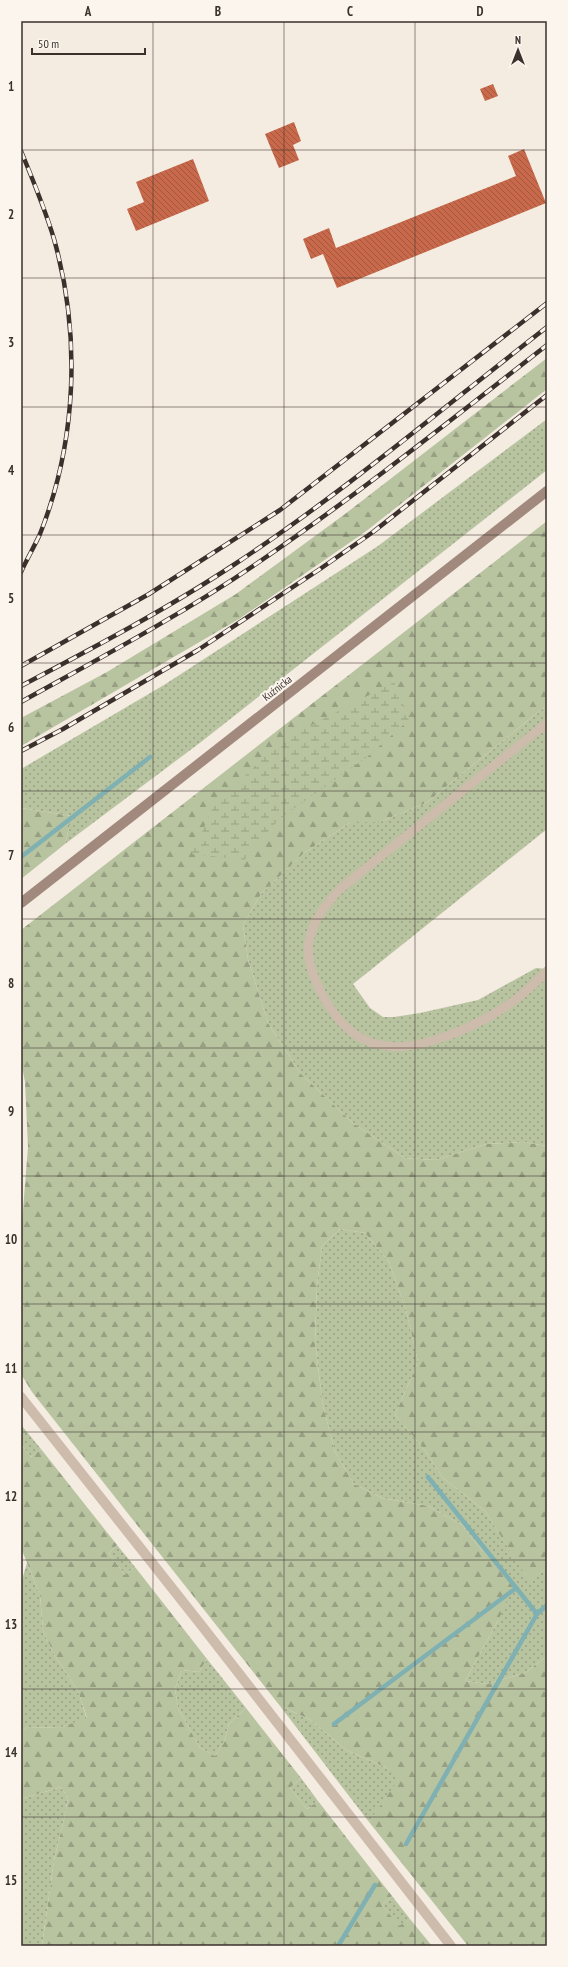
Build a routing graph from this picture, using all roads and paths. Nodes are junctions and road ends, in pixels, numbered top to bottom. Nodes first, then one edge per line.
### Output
1 (547, 491) edge
2 (547, 723) edge
3 (21, 903) edge
4 (547, 971) edge
5 (21, 1397) edge
6 (451, 1946) edge

1 - 3 street, Kuźnicka
2 - 4 lane
5 - 6 street

